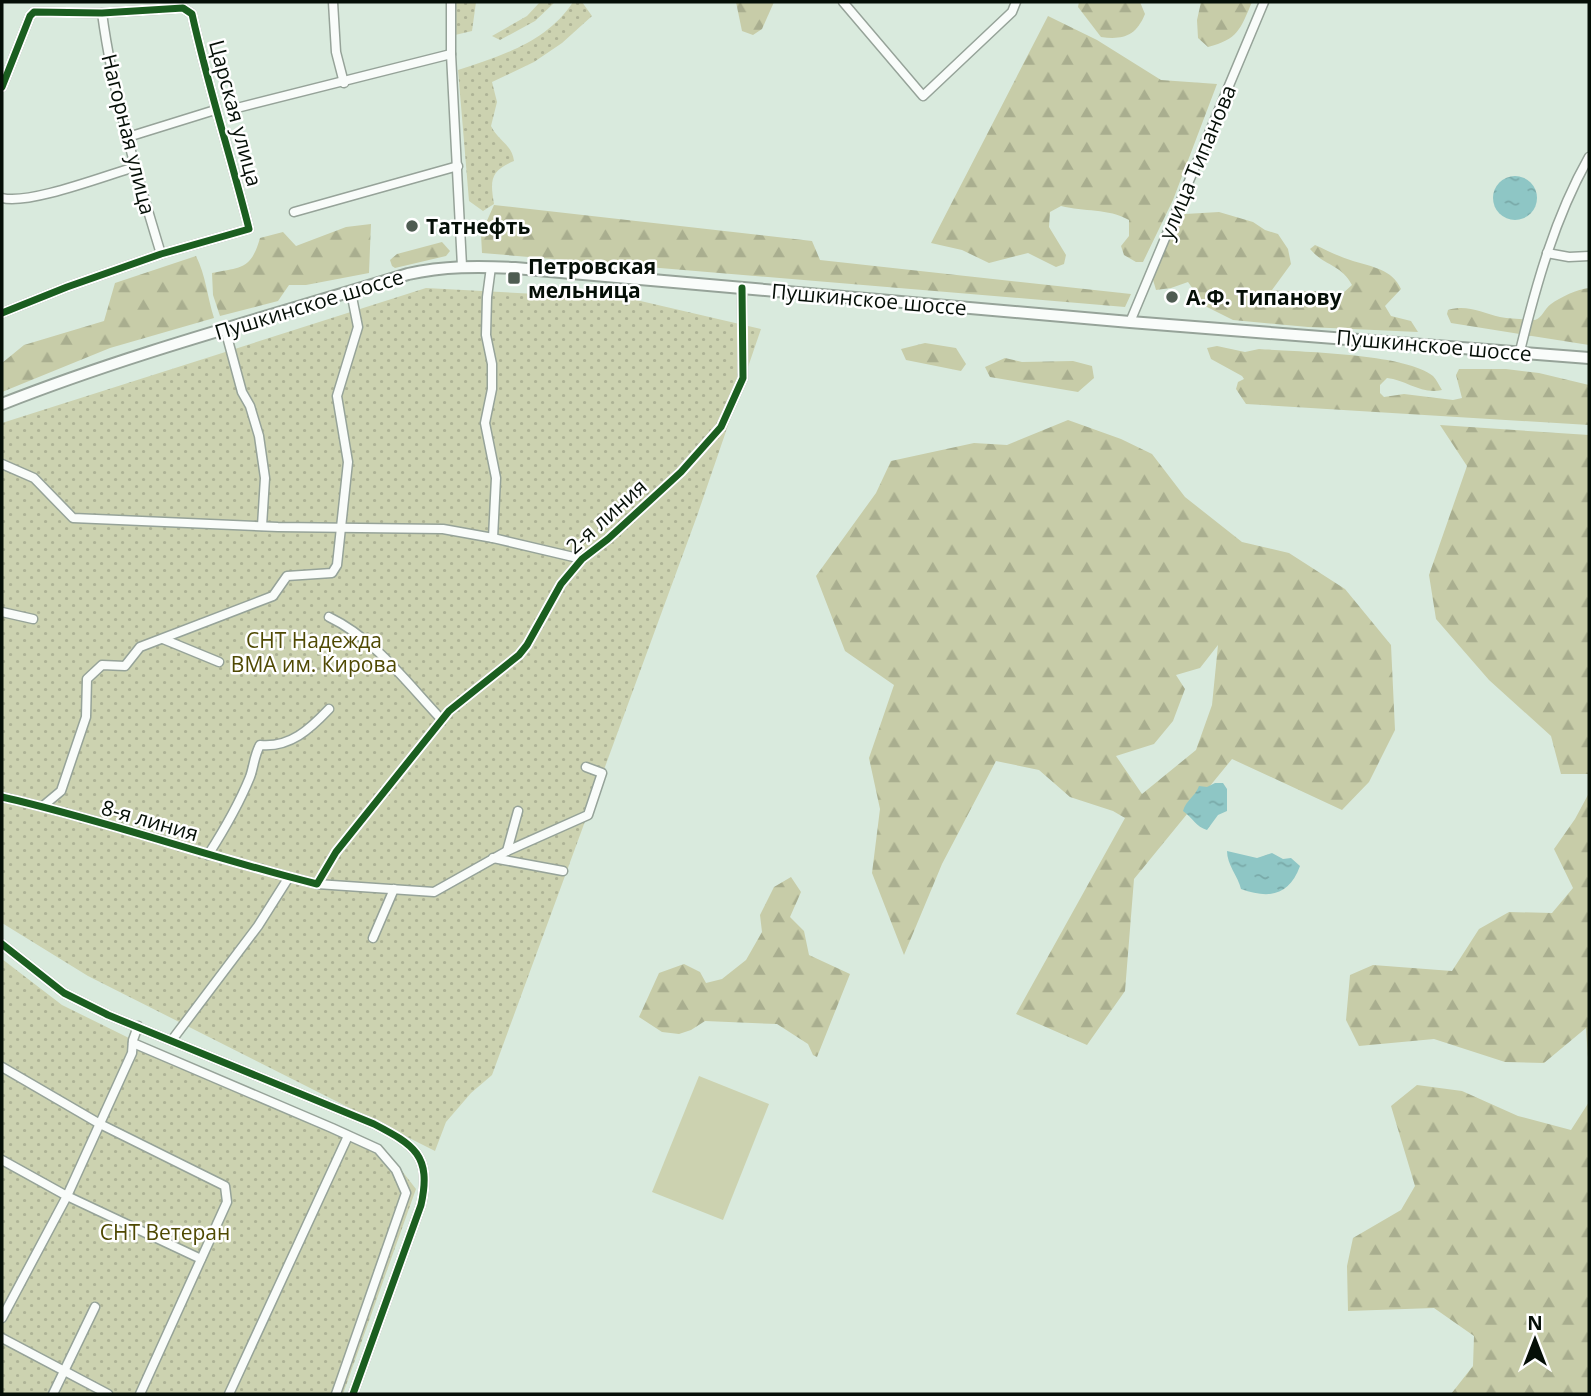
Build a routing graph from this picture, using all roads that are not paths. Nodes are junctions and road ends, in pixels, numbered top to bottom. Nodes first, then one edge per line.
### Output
1 (333, 2) edge
2 (451, 2) edge
3 (842, 2) edge
4 (1016, 2) edge
5 (1264, 2) edge
6 (102, 13) junction
7 (451, 54) junction
8 (344, 83) junction
9 (2, 87) edge
10 (233, 109) dead end
11 (215, 110) junction
12 (128, 137) junction
13 (1589, 157) edge
14 (458, 166) junction
15 (135, 167) junction
16 (2, 198) edge
17 (294, 212) dead end
18 (1547, 253) junction
19 (161, 254) junction
20 (1589, 256) edge
21 (462, 266) junction
22 (491, 267) junction
23 (742, 288) junction
24 (351, 292) junction
25 (2, 313) edge
26 (1130, 322) junction
27 (225, 329) junction
28 (1520, 351) junction
29 (1589, 358) edge
30 (2, 404) edge
31 (2, 464) edge
32 (262, 526) junction
33 (342, 528) junction
34 (493, 538) junction
35 (582, 559) junction
36 (2, 612) edge
37 (329, 617) dead end
38 (33, 619) dead end
39 (163, 639) junction
40 (219, 662) dead end
41 (329, 709) dead end
42 (442, 720) junction
43 (586, 767) dead end
44 (2, 797) edge
45 (43, 806) junction
46 (518, 811) dead end
47 (507, 851) junction
48 (208, 855) junction
49 (494, 858) junction
50 (563, 871) dead end
51 (289, 877) junction
52 (317, 884) junction
53 (394, 889) junction
54 (373, 937) dead end
55 (2, 944) edge
56 (138, 1026) junction
57 (172, 1040) junction
58 (133, 1043) junction
59 (2, 1068) edge
60 (100, 1124) junction
61 (348, 1136) junction
62 (2, 1160) edge
63 (66, 1196) junction
64 (201, 1259) junction
65 (95, 1307) dead end
66 (2, 1318) edge
67 (2, 1338) edge
68 (63, 1372) junction
69 (53, 1394) edge
70 (108, 1394) edge
71 (140, 1394) edge
72 (229, 1394) edge
73 (337, 1394) edge
74 (353, 1394) edge

1 - 8 street
2 - 7 street
3 - 4 street
5 - 26 street, улица Типанова
6 - 9 street
6 - 11 street, Царская улица
6 - 12 street, Нагорная улица
7 - 8 street
7 - 14 street
8 - 10 street
11 - 12 street
11 - 19 street, Царская улица
12 - 15 street, Нагорная улица
13 - 18 street
14 - 17 street
14 - 21 street
15 - 16 street
15 - 19 street, Нагорная улица
18 - 20 street
18 - 28 street
19 - 25 street
21 - 22 main road, Пушкинское шоссе
21 - 24 main road, Пушкинское шоссе
22 - 23 main road, Пушкинское шоссе
22 - 34 street
23 - 26 main road, Пушкинское шоссе
23 - 35 street, 2-я линия
24 - 27 main road, Пушкинское шоссе
24 - 33 street
26 - 28 main road, Пушкинское шоссе
27 - 30 main road, Пушкинское шоссе
27 - 32 street
28 - 29 main road, Пушкинское шоссе
31 - 32 street
32 - 33 street
33 - 34 street
33 - 39 street
34 - 35 street
35 - 42 street, 2-я линия
36 - 38 street
37 - 42 street
39 - 40 street
39 - 45 street
41 - 48 street
42 - 52 street, 2-я линия
43 - 47 street
44 - 45 street, 8-я линия
45 - 48 street, 8-я линия
46 - 47 street
47 - 49 street
48 - 51 street, 8-я линия
49 - 50 street
49 - 53 street
51 - 52 street
51 - 57 street
52 - 53 street
53 - 54 street
55 - 56 street
56 - 57 street
56 - 58 street
57 - 74 street
58 - 60 street
58 - 61 street
59 - 60 street
60 - 63 street
60 - 64 street
61 - 72 street
61 - 73 street
62 - 63 street
63 - 64 street
63 - 66 street
64 - 71 street
65 - 68 street
67 - 68 street
68 - 69 street
68 - 70 street

